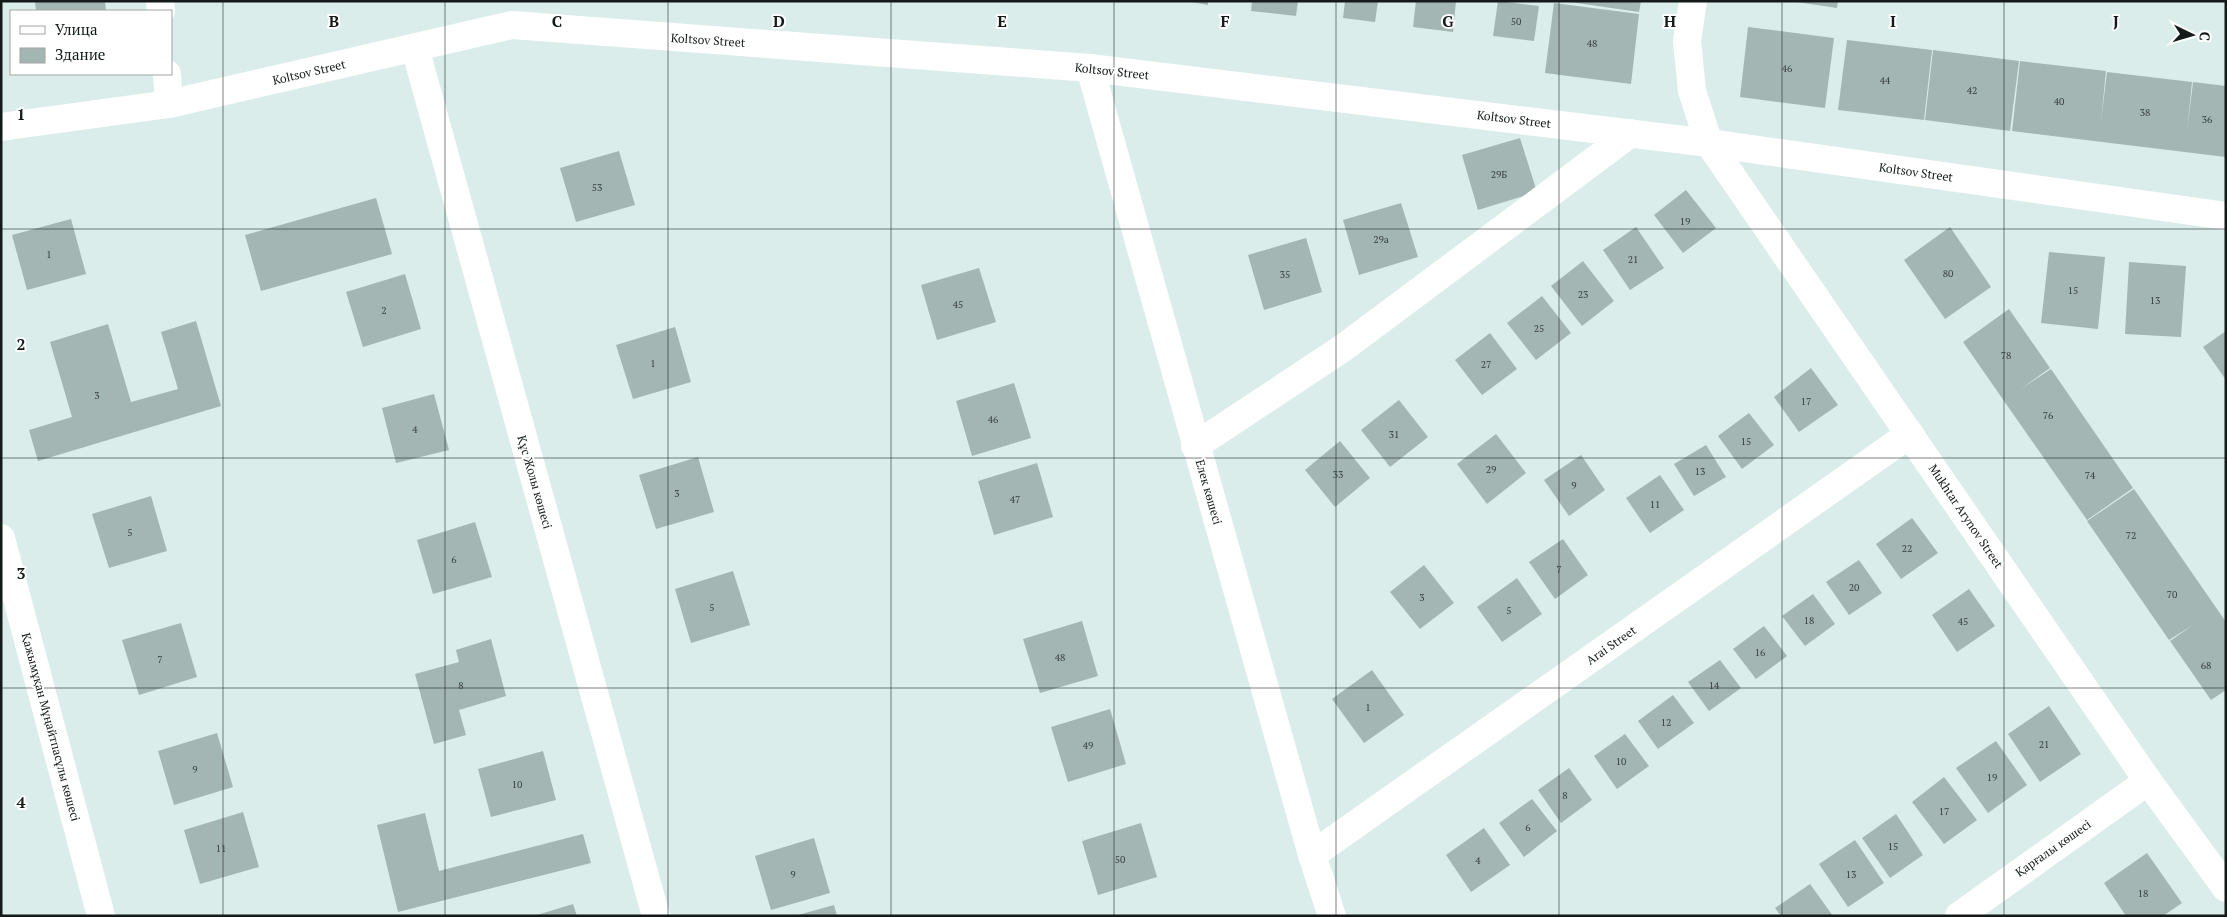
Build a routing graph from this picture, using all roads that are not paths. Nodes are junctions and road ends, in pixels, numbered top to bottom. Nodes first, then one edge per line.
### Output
1 (1693, 1) edge
2 (415, 48) junction
3 (1090, 68) junction
4 (167, 75) edge
5 (170, 104) junction
6 (1, 127) edge
7 (1631, 133) junction
8 (1709, 143) junction
9 (2226, 216) edge
10 (1910, 434) junction
11 (1195, 446) junction
12 (1, 538) edge
13 (2148, 781) junction
14 (1312, 855) junction
15 (2226, 888) edge
16 (101, 916) edge
17 (656, 916) edge
18 (1332, 916) edge
19 (1959, 916) edge

1 - 8 street, Mukhtar Arynov Street
2 - 3 street, Koltsov Street
2 - 5 street, Koltsov Street
2 - 17 street, Құс Жолы көшесі
3 - 7 street, Koltsov Street
3 - 11 street, Елек көшесі
4 - 5 street
5 - 6 street, Koltsov Street
7 - 8 street, Koltsov Street
7 - 11 street
8 - 9 street, Koltsov Street
8 - 10 street, Mukhtar Arynov Street
10 - 13 street, Mukhtar Arynov Street
10 - 14 street, Arai Street
11 - 14 street, Елек көшесі
12 - 16 street, Қажымұқан Мұңайтпасұлы көшесі
13 - 15 street, Mukhtar Arynov Street
13 - 19 street, Қарғалы көшесі
14 - 18 street, Елек көшесі

